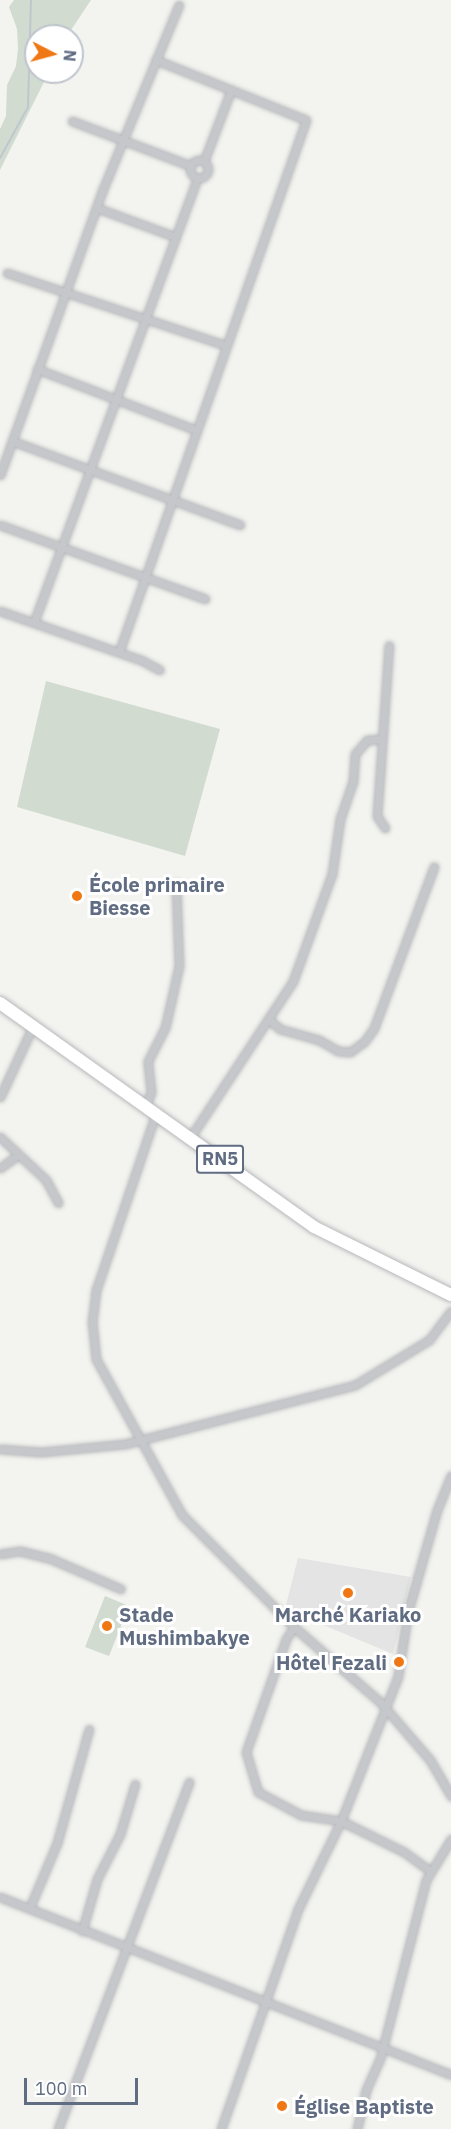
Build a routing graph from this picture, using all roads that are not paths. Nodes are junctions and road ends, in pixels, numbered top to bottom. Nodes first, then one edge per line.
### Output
1 (179, 5) dead end
2 (156, 60) junction
3 (231, 90) junction
4 (72, 121) dead end
5 (122, 140) junction
6 (204, 161) junction
7 (191, 166) junction
8 (197, 178) junction
9 (97, 208) junction
10 (176, 237) junction
11 (7, 273) dead end
12 (68, 293) junction
13 (146, 319) junction
14 (225, 345) junction
15 (37, 369) junction
16 (117, 399) junction
17 (196, 430) junction
18 (12, 441) junction
19 (90, 470) junction
20 (0, 475) edge
21 (172, 500) junction
22 (0, 525) edge
23 (240, 525) dead end
24 (62, 547) junction
25 (145, 577) junction
26 (205, 599) dead end
27 (0, 611) edge
28 (34, 622) junction
29 (389, 645) dead end
30 (119, 652) junction
31 (160, 670) dead end
32 (382, 739) junction
33 (385, 828) dead end
34 (434, 867) dead end
35 (176, 884) dead end
36 (0, 1003) edge
37 (268, 1019) junction
38 (33, 1025) junction
39 (0, 1097) edge
40 (150, 1112) junction
41 (0, 1137) edge
42 (190, 1138) junction
43 (18, 1155) junction
44 (0, 1168) edge
45 (58, 1203) dead end
46 (451, 1295) edge
47 (451, 1311) edge
48 (139, 1440) junction
49 (0, 1449) edge
50 (451, 1476) edge
51 (0, 1554) edge
52 (121, 1589) dead end
53 (294, 1627) junction
54 (385, 1707) junction
55 (89, 1729) dead end
56 (189, 1782) dead end
57 (135, 1784) dead end
58 (451, 1796) edge
59 (341, 1821) junction
60 (451, 1839) edge
61 (430, 1871) junction
62 (0, 1897) edge
63 (30, 1907) junction
64 (82, 1931) junction
65 (129, 1948) junction
66 (264, 2001) junction
67 (382, 2049) junction
68 (451, 2075) edge
69 (58, 2129) edge
70 (221, 2129) edge
71 (357, 2129) edge

1 - 2 street
2 - 3 street
2 - 5 street
3 - 6 street
3 - 14 street
4 - 5 street
5 - 7 street
5 - 9 street
6 - 7 street
6 - 8 street
7 - 8 street
8 - 10 street
9 - 10 street
9 - 12 street
10 - 13 street
11 - 12 street
12 - 13 street
12 - 15 street
13 - 14 street
13 - 16 street
14 - 17 street
15 - 16 street
15 - 18 street
16 - 17 street
16 - 19 street
17 - 21 street
18 - 19 street
18 - 20 street
19 - 21 street
19 - 24 street
21 - 23 street
21 - 25 street
22 - 24 street
24 - 25 street
24 - 28 street
25 - 26 street
25 - 30 street
27 - 28 street
28 - 30 street
29 - 32 street
30 - 31 street
32 - 33 street
32 - 37 street
34 - 37 street
35 - 40 street
36 - 38 highway, RN5
37 - 42 street
38 - 39 street
38 - 40 highway, RN5
40 - 42 highway, RN5
40 - 48 street
41 - 43 street
42 - 46 highway, RN5
43 - 44 street
43 - 45 street
47 - 48 street
48 - 49 street
48 - 53 street
50 - 54 street
51 - 52 street
53 - 54 street
53 - 59 street
54 - 58 street
54 - 59 street
55 - 63 street
56 - 65 street
57 - 64 street
59 - 61 street
59 - 66 street
60 - 61 street
61 - 67 street
62 - 63 street
63 - 64 street
64 - 65 street
65 - 66 street
65 - 69 street
66 - 67 street
66 - 70 street
67 - 68 street
67 - 71 street

